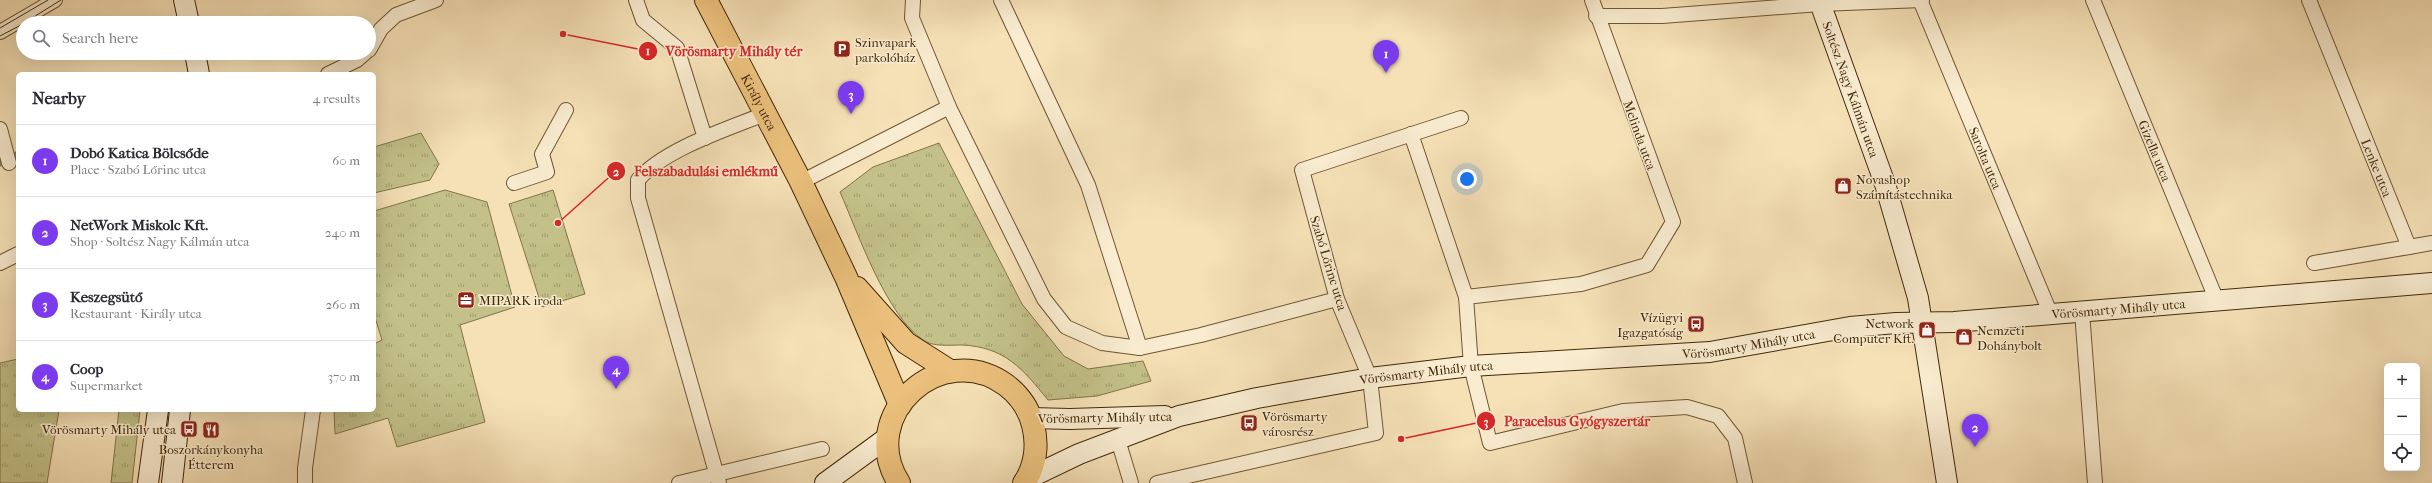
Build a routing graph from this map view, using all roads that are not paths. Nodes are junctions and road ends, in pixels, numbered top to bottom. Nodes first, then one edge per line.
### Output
1 (55, 0) edge
2 (184, 0) edge
3 (436, 0) edge
4 (636, 0) edge
5 (706, 0) edge
6 (913, 0) edge
7 (1001, 0) edge
8 (1592, 0) edge
9 (1921, 0) edge
10 (2093, 0) edge
11 (2309, 0) edge
12 (1819, 2) edge
13 (28, 16) edge
14 (187, 16) edge
15 (1596, 16) junction
16 (16, 23) edge
17 (0, 32) edge
18 (376, 38) edge
19 (197, 60) edge
20 (357, 60) edge
21 (199, 72) edge
22 (332, 72) edge
23 (949, 107) junction
24 (566, 110) dead end
25 (766, 113) junction
26 (1461, 118) dead end
27 (0, 129) edge
28 (1411, 134) junction
29 (705, 138) junction
30 (9, 163) dead end
31 (802, 182) junction
32 (514, 183) dead end
33 (2432, 242) edge
34 (2409, 247) junction
35 (16, 255) edge
36 (0, 263) edge
37 (2314, 263) dead end
38 (846, 277) junction
39 (2425, 283) edge
40 (1466, 297) junction
41 (1337, 299) junction
42 (2217, 301) junction
43 (2082, 312) junction
44 (2051, 315) junction
45 (1924, 322) junction
46 (1140, 348) junction
47 (1471, 366) junction
48 (950, 372) junction
49 (1370, 378) junction
50 (900, 405) junction
51 (158, 412) edge
52 (180, 412) edge
53 (313, 412) edge
54 (1179, 416) junction
55 (1031, 418) junction
56 (888, 437) junction
57 (1118, 440) junction
58 (822, 449) dead end
59 (718, 479) edge
60 (1026, 481) edge
61 (148, 483) edge
62 (172, 483) edge
63 (305, 483) edge
64 (679, 483) edge
65 (825, 483) edge
66 (899, 483) edge
67 (1131, 483) edge
68 (1158, 483) edge
69 (1745, 483) edge
70 (1947, 483) edge
71 (2095, 483) edge

1 - 13 street
2 - 14 main road
3 - 18 street
4 - 29 street
5 - 25 main road, Király utca
6 - 23 street
7 - 46 street
8 - 15 street, Melinda utca
9 - 12 street
9 - 44 street, Sarolta utca
10 - 42 street, Gizella utca
11 - 34 street, Lenke utca
12 - 15 street
12 - 45 main road, Soltész Nagy Kálmán utca
15 - 40 street, Melinda utca
16 - 17 street
19 - 21 main road
20 - 22 street
23 - 31 street
23 - 46 street
24 - 32 street
25 - 29 street
25 - 31 main road, Király utca
26 - 28 street
27 - 30 street
28 - 40 street
28 - 41 street, Szabó Lőrinc utca
29 - 59 street
31 - 38 main road, Király utca
33 - 34 street
34 - 37 street
35 - 36 street
38 - 48 main road, Király utca
38 - 50 main road, Király utca
39 - 42 main road, Vörösmarty Mihály utca
40 - 47 street
41 - 46 street
41 - 49 street, Szabó Lőrinc utca
42 - 43 main road, Vörösmarty Mihály utca
43 - 44 main road, Vörösmarty Mihály utca
43 - 71 street
44 - 45 main road, Vörösmarty Mihály utca
45 - 47 main road, Vörösmarty Mihály utca
45 - 70 main road, Soltész Nagy Kálmán utca
47 - 49 main road, Vörösmarty Mihály utca
47 - 69 street
48 - 50 main road
48 - 55 main road
49 - 54 main road, Vörösmarty Mihály utca
49 - 68 street, Szabó Lőrinc utca
50 - 56 main road
51 - 61 main road
52 - 62 main road
53 - 63 street
54 - 55 main road, Vörösmarty Mihály utca
54 - 57 main road, Vörösmarty Mihály utca
55 - 60 main road
56 - 65 main road
56 - 66 main road
57 - 60 main road, Vörösmarty Mihály utca
57 - 67 street
58 - 59 street
59 - 64 street

